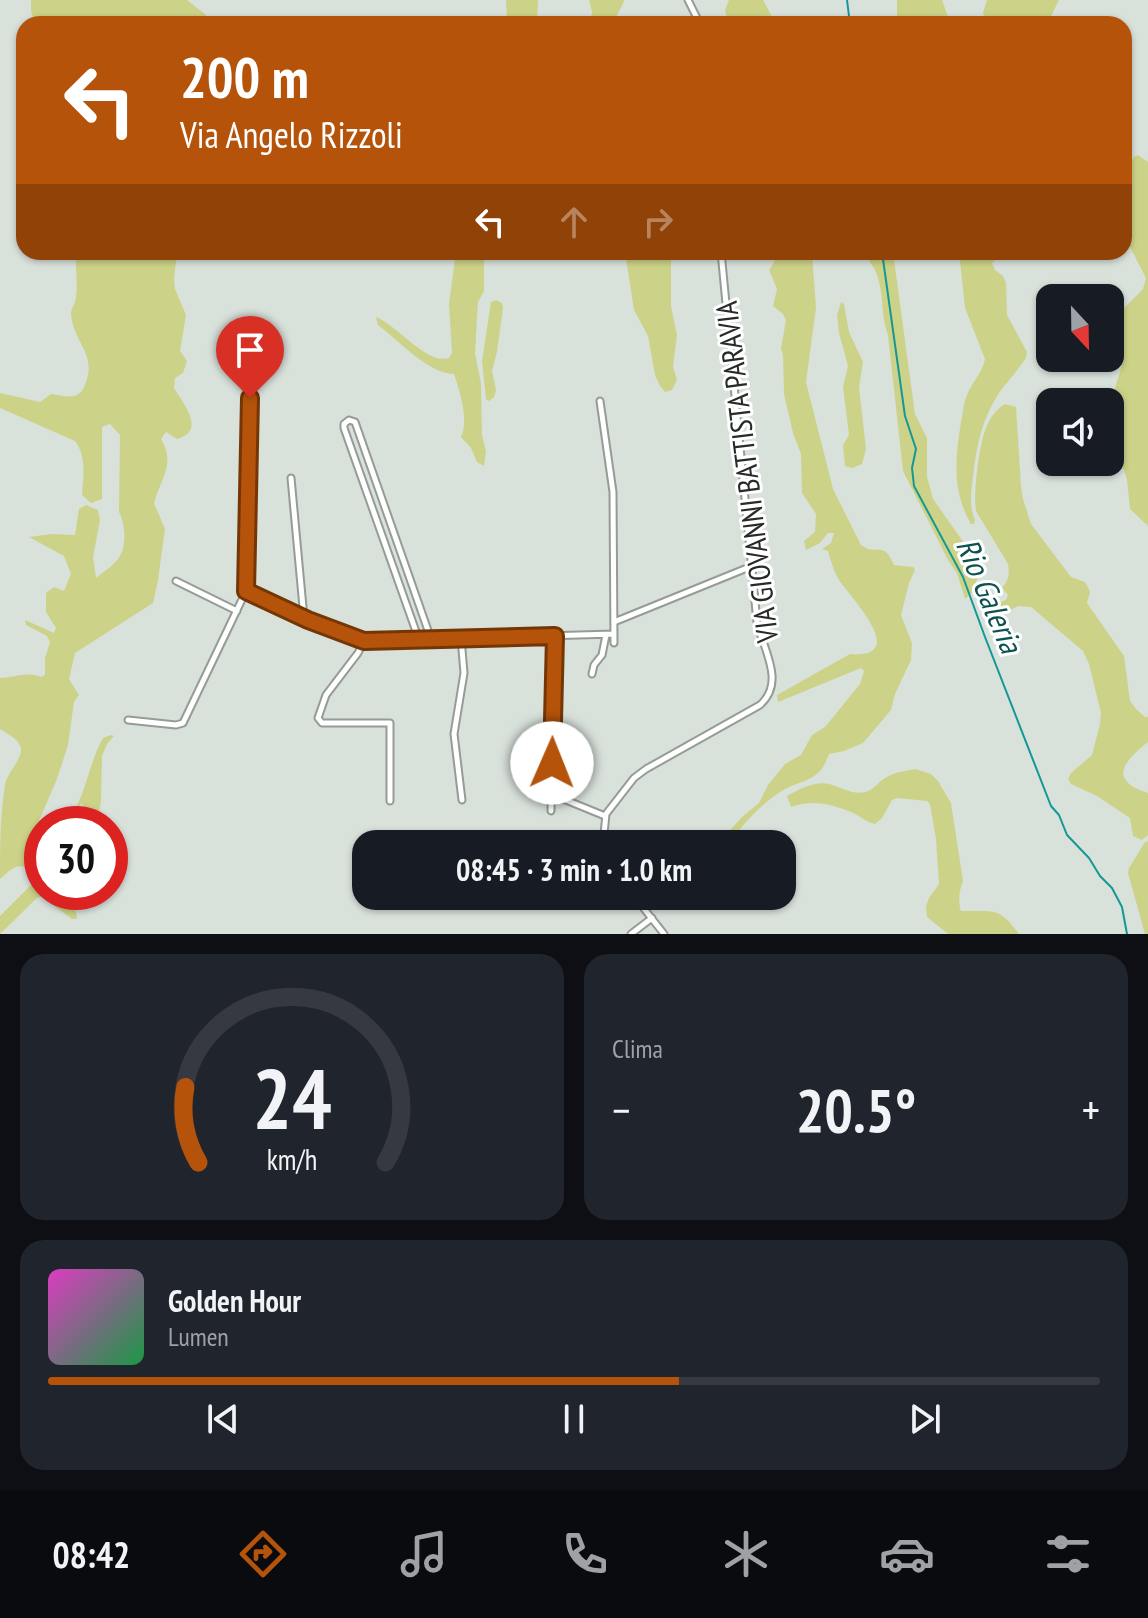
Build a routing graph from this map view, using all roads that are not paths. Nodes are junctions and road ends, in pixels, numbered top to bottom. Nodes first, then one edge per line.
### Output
1 (722, 260) edge
2 (250, 398) dead end
3 (600, 401) dead end
4 (291, 478) dead end
5 (752, 566) junction
6 (176, 581) dead end
7 (246, 591) junction
8 (237, 611) junction
9 (304, 618) junction
10 (614, 622) junction
11 (614, 634) junction
12 (606, 635) junction
13 (555, 636) junction
14 (461, 638) junction
15 (431, 639) junction
16 (419, 640) junction
17 (364, 641) junction
18 (614, 643) dead end
19 (592, 674) dead end
20 (128, 720) dead end
21 (551, 794) junction
22 (462, 800) dead end
23 (390, 801) dead end
24 (551, 811) dead end
25 (605, 816) junction
26 (604, 830) edge
27 (646, 910) edge
28 (653, 918) junction
29 (631, 934) edge
30 (664, 934) edge

1 - 5 street, VIA GIOVANNI BATTISTA PARAVIA
2 - 7 street
3 - 10 street
4 - 9 street
5 - 10 street
5 - 25 street, VIA GIOVANNI BATTISTA PARAVIA
6 - 8 street
7 - 8 street
7 - 9 street
8 - 20 street
9 - 17 street
10 - 11 street
11 - 12 street
11 - 18 street
12 - 13 street
12 - 19 street
13 - 14 street
13 - 21 street
14 - 15 street
14 - 22 street
15 - 16 street
15 - 16 street
16 - 17 street
17 - 23 street
21 - 24 street
21 - 25 street
25 - 26 street
27 - 28 street
28 - 29 street
28 - 30 street

